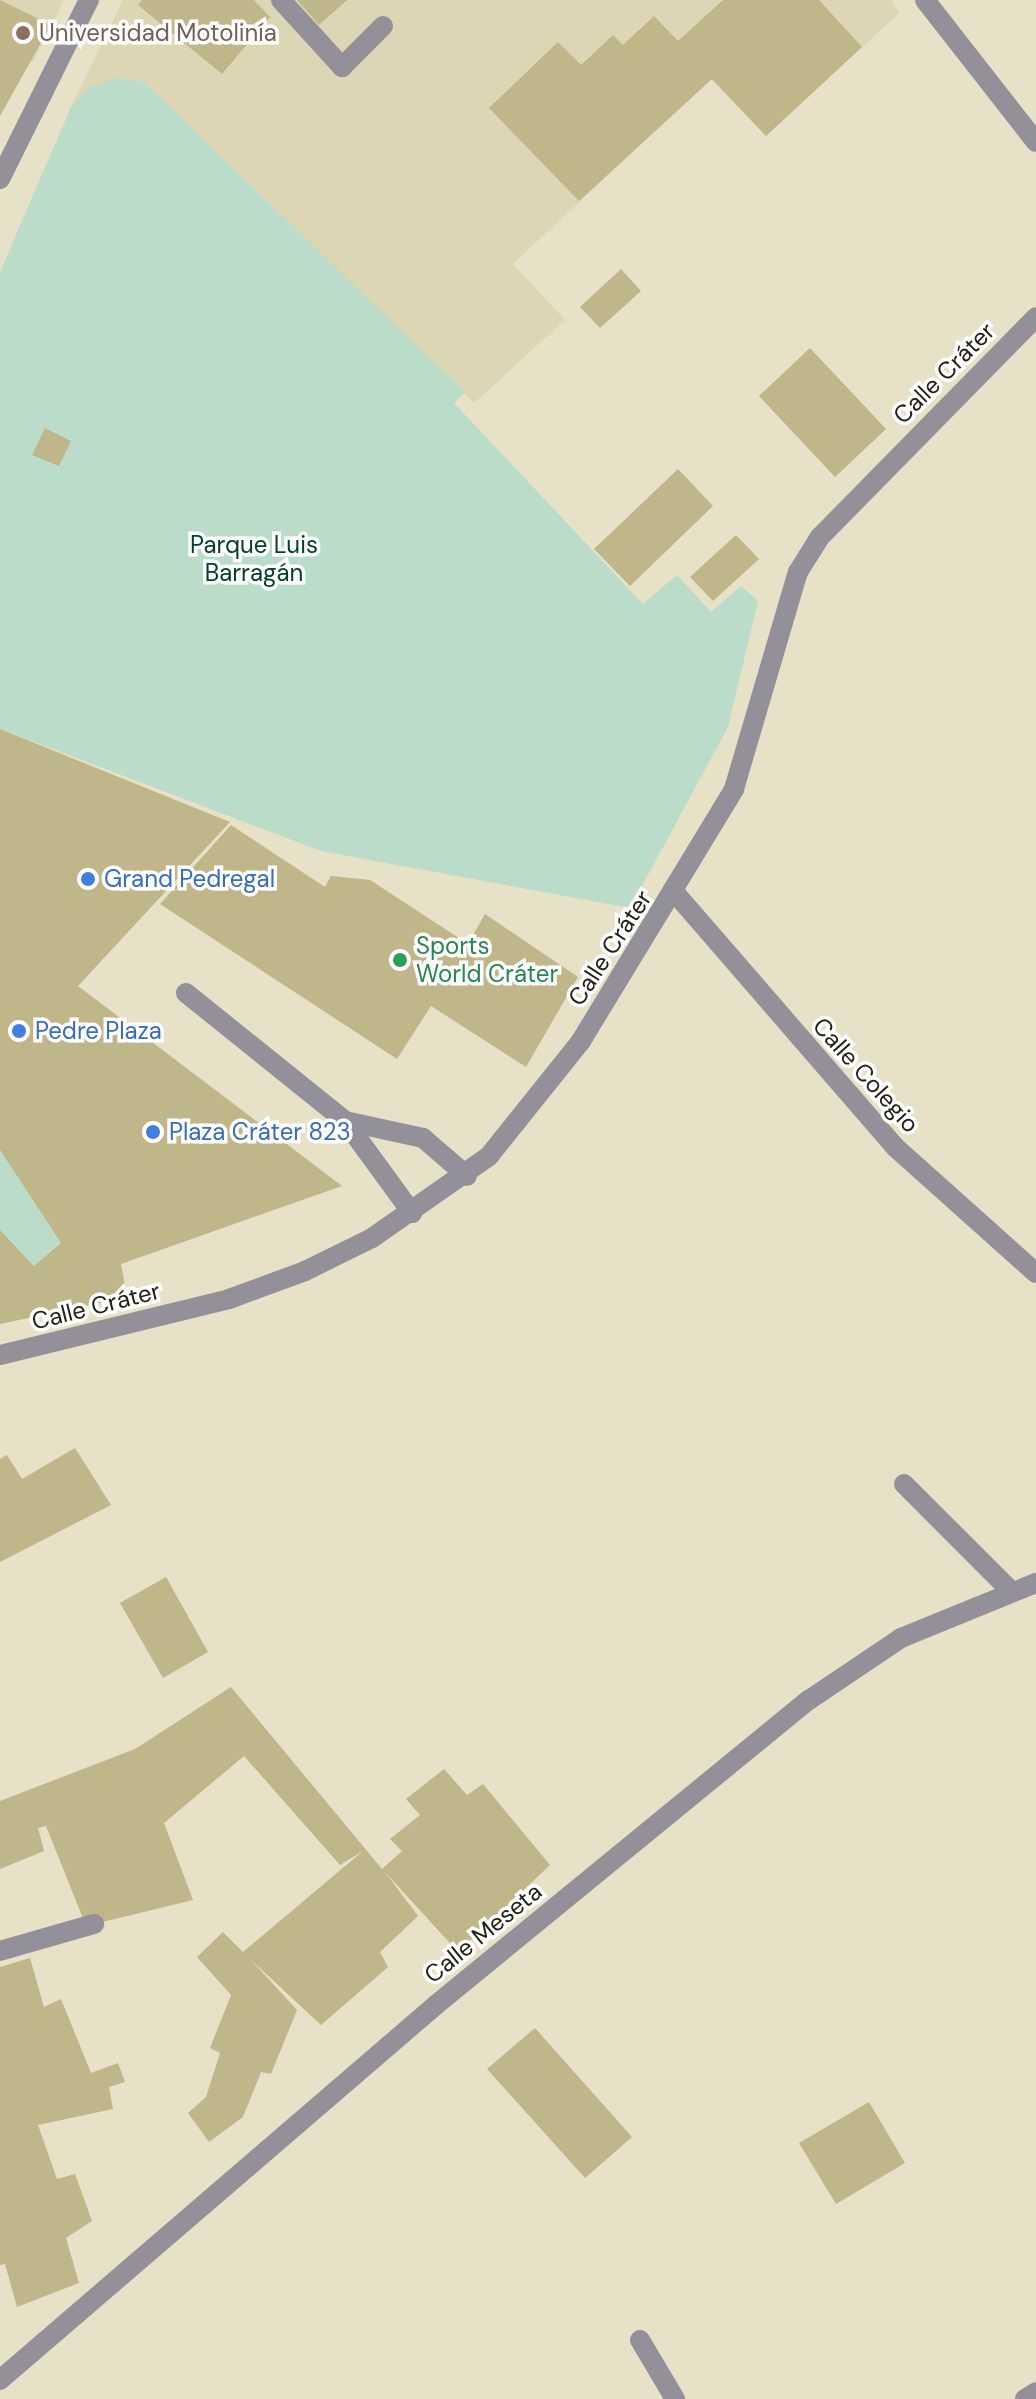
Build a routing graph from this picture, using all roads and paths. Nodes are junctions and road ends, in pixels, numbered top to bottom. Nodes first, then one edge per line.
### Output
1 (89, 0) edge
2 (281, 0) edge
3 (925, 0) edge
4 (383, 26) dead end
5 (1036, 142) edge
6 (0, 179) edge
7 (1036, 317) edge
8 (676, 894) junction
9 (186, 993) dead end
10 (345, 1121) junction
11 (467, 1176) junction
12 (412, 1213) junction
13 (1036, 1273) edge
14 (0, 1355) edge
15 (904, 1484) dead end
16 (1036, 1583) edge
17 (1010, 1590) junction
18 (94, 1924) dead end
19 (0, 1951) edge
20 (640, 2340) dead end
21 (0, 2380) edge
22 (1036, 2392) edge
23 (675, 2399) edge
24 (1025, 2399) edge

1 - 6 street
2 - 4 street
3 - 5 street
7 - 8 street, Calle Cráter
8 - 11 street, Calle Cráter
8 - 13 street, Calle Colegio
9 - 10 street
10 - 11 street
10 - 12 street
11 - 12 street, Calle Cráter
12 - 14 street, Calle Cráter
15 - 17 street
16 - 17 street, Calle Meseta
17 - 21 street, Calle Meseta
18 - 19 street
20 - 23 street
22 - 24 street

